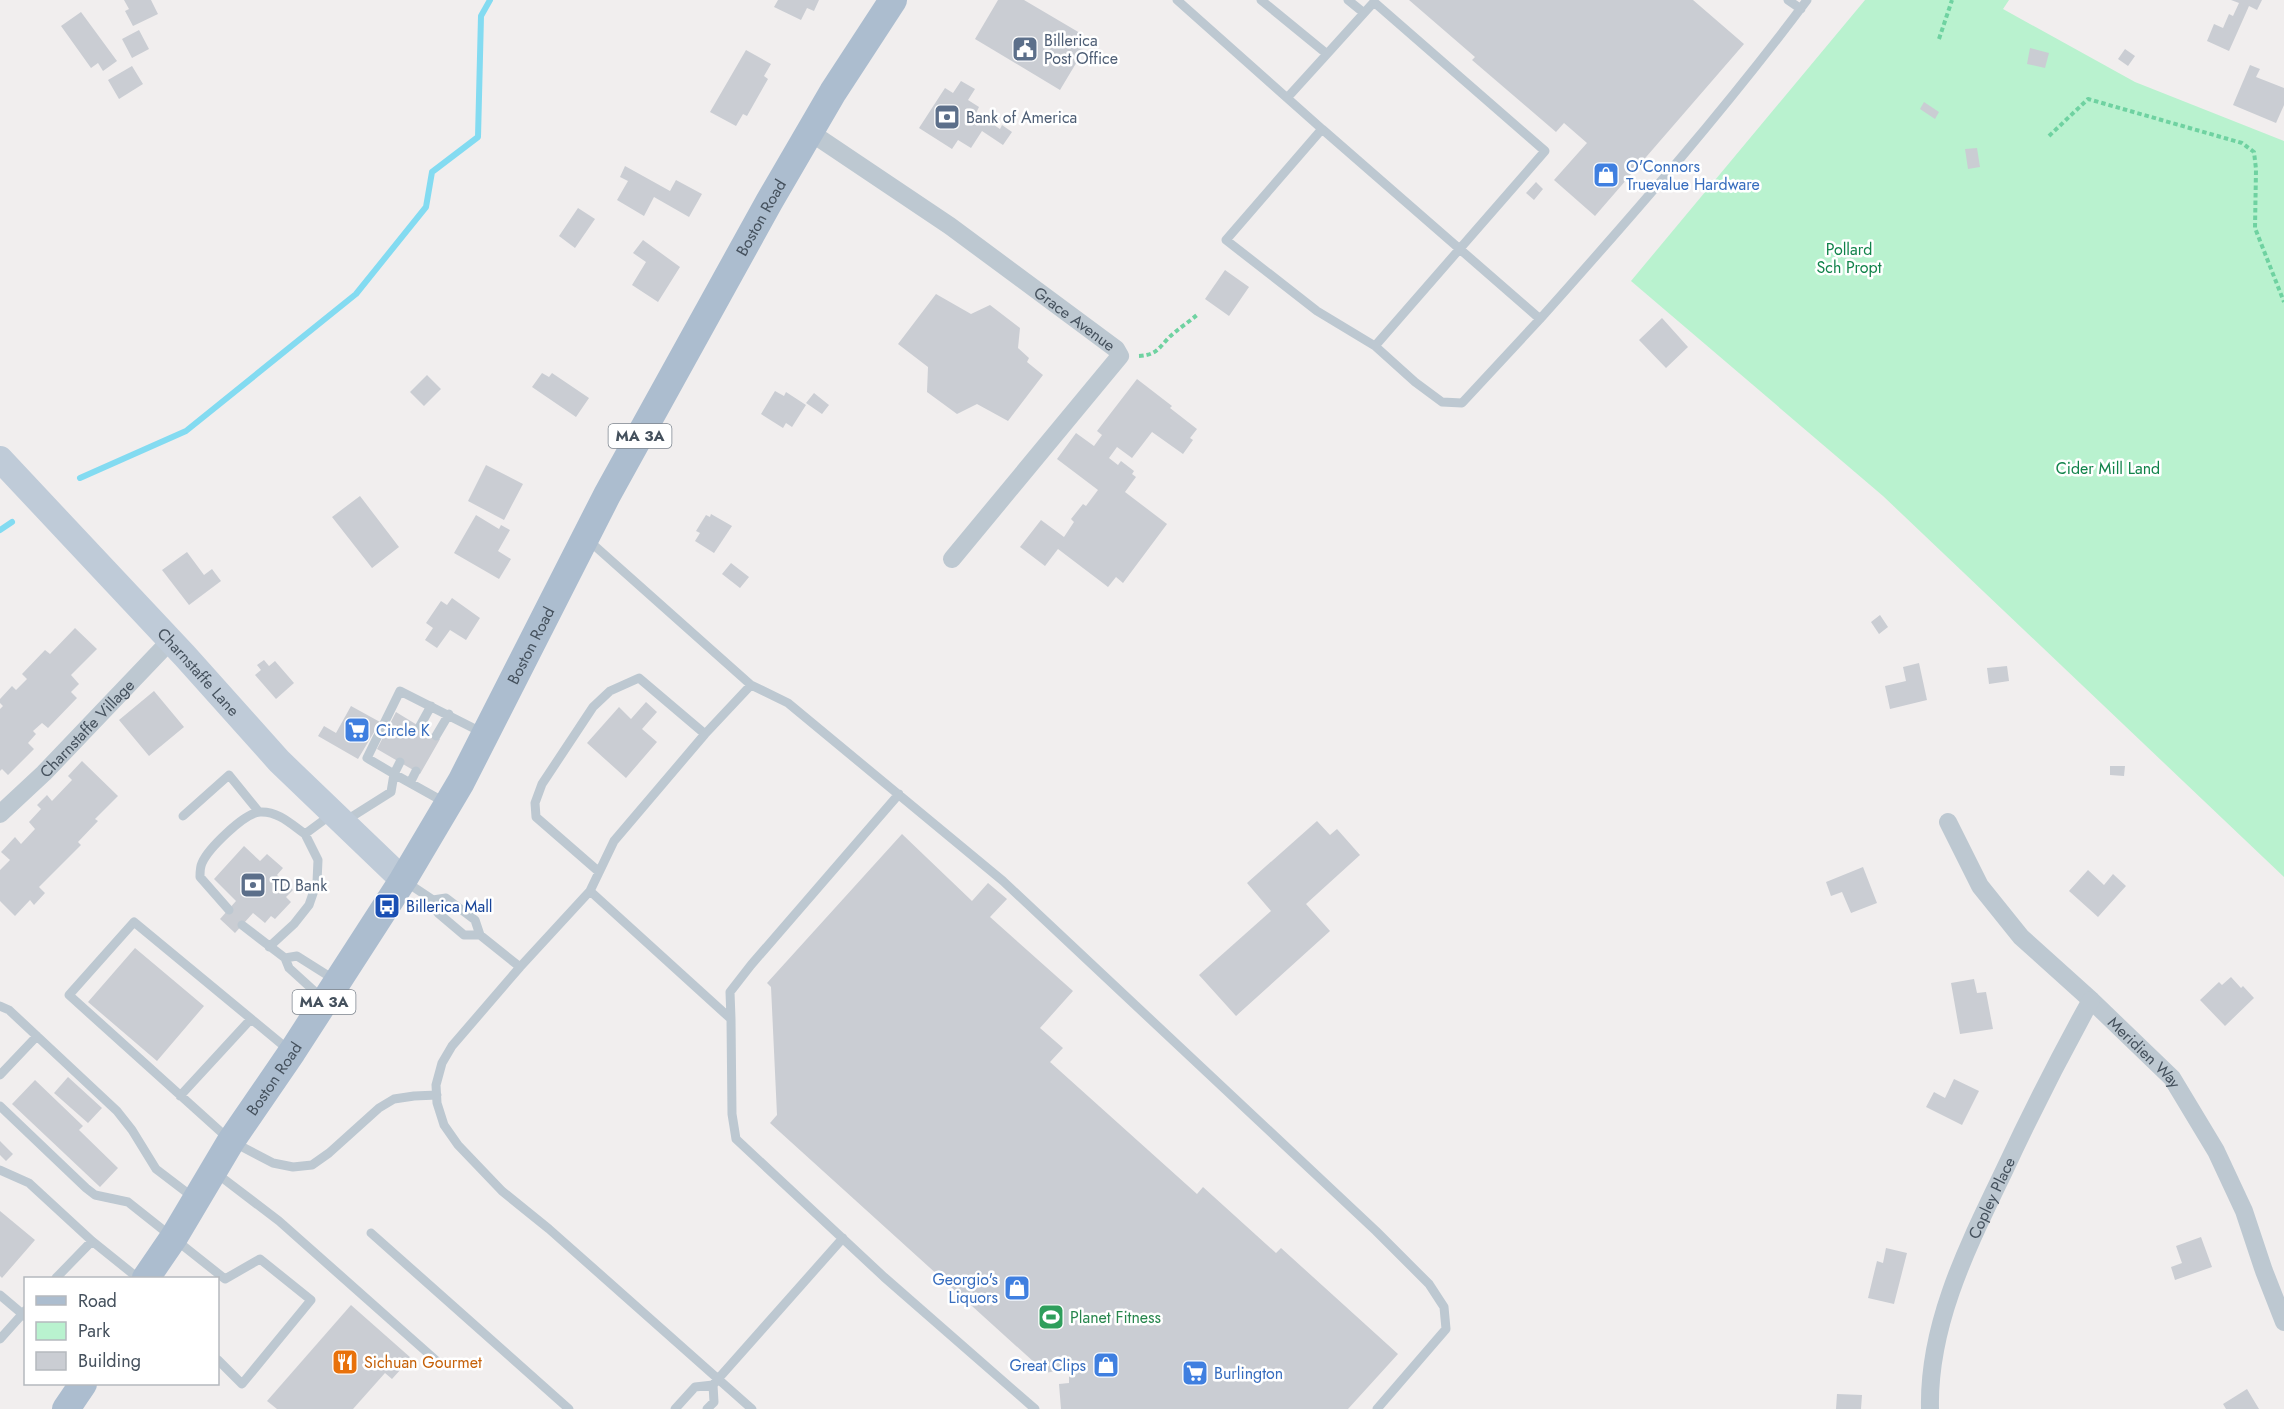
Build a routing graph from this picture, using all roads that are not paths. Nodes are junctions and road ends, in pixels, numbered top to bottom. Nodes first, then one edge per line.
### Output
1 (893, 0) edge
2 (1177, 0) edge
3 (1261, 0) edge
4 (1348, 0) edge
5 (1788, 0) edge
6 (1807, 0) edge
7 (1801, 9) junction
8 (1364, 14) junction
9 (1327, 54) junction
10 (1287, 98) junction
11 (1322, 129) junction
12 (810, 132) junction
13 (1459, 250) junction
14 (1540, 319) junction
15 (1375, 346) junction
16 (0, 459) edge
17 (585, 537) junction
18 (952, 559) dead end
19 (170, 641) junction
20 (751, 685) junction
21 (431, 706) junction
22 (449, 714) junction
23 (420, 726) dead end
24 (485, 734) junction
25 (705, 734) junction
26 (436, 736) dead end
27 (400, 762) dead end
28 (416, 771) dead end
29 (394, 774) junction
30 (410, 783) junction
31 (899, 794) junction
32 (448, 804) junction
33 (259, 812) junction
34 (0, 814) edge
35 (183, 816) dead end
36 (337, 818) junction
37 (1948, 822) dead end
38 (305, 834) junction
39 (598, 871) junction
40 (403, 880) junction
41 (590, 891) junction
42 (433, 900) junction
43 (229, 910) dead end
44 (242, 925) dead end
45 (480, 935) junction
46 (269, 947) junction
47 (285, 957) junction
48 (520, 967) junction
49 (331, 991) junction
50 (2091, 1000) junction
51 (0, 1006) edge
52 (251, 1019) junction
53 (731, 1019) junction
54 (37, 1036) junction
55 (292, 1052) junction
56 (0, 1074) edge
57 (436, 1095) junction
58 (180, 1096) junction
59 (0, 1106) edge
60 (231, 1141) junction
61 (0, 1170) edge
62 (214, 1171) junction
63 (196, 1199) junction
64 (371, 1233) dead end
65 (174, 1237) junction
66 (843, 1238) junction
67 (92, 1241) junction
68 (57, 1277) edge
69 (137, 1277) edge
70 (147, 1277) edge
71 (225, 1279) junction
72 (219, 1286) edge
73 (0, 1295) edge
74 (24, 1313) edge
75 (2284, 1322) edge
76 (0, 1339) edge
77 (219, 1361) edge
78 (439, 1363) dead end
79 (716, 1382) junction
80 (82, 1385) edge
81 (66, 1409) edge
82 (569, 1409) edge
83 (675, 1409) edge
84 (707, 1409) edge
85 (752, 1409) edge
86 (1035, 1409) edge
87 (1377, 1409) edge
88 (1930, 1409) edge

1 - 12 main road, Boston Road / MA 3A
2 - 10 lane
3 - 9 lane
4 - 8 lane
5 - 7 lane
6 - 7 lane
7 - 14 lane
8 - 9 lane
8 - 13 lane
9 - 10 lane
10 - 11 lane
11 - 13 lane
11 - 15 lane
12 - 17 main road, Boston Road / MA 3A
12 - 18 street, Grace Avenue
13 - 14 lane
13 - 15 lane
14 - 15 lane
16 - 19 main road, Charnstaffe Lane
17 - 20 lane
17 - 24 main road, Boston Road / MA 3A
19 - 34 street, Charnstaffe Village
19 - 36 main road, Charnstaffe Lane
20 - 25 lane
20 - 31 lane
21 - 22 lane
21 - 23 lane
21 - 29 lane
22 - 24 lane
22 - 26 lane
24 - 32 main road, Boston Road / MA 3A
25 - 39 lane
25 - 39 lane
27 - 29 lane
28 - 30 lane
29 - 30 lane
29 - 36 lane
30 - 32 lane
31 - 53 lane
31 - 87 lane
32 - 40 main road, Boston Road / MA 3A
33 - 35 lane
33 - 38 lane
33 - 43 lane
36 - 38 lane
36 - 40 main road, Charnstaffe Lane
37 - 50 street, Meridien Way
38 - 46 lane
39 - 41 lane
40 - 42 lane
40 - 49 main road, Boston Road / MA 3A
41 - 48 lane
41 - 53 lane
42 - 45 lane
42 - 45 lane
44 - 46 lane
45 - 48 lane
46 - 47 lane
47 - 49 lane
47 - 49 lane
48 - 57 lane
49 - 55 main road, Boston Road / MA 3A
50 - 75 street, Meridien Way
50 - 88 street, Copley Place
51 - 54 lane
52 - 55 lane
52 - 58 lane
52 - 58 lane
53 - 66 lane
54 - 56 lane
54 - 63 lane
55 - 60 main road, Boston Road / MA 3A
57 - 60 lane
57 - 79 lane
58 - 60 lane
59 - 65 lane
60 - 62 main road, Boston Road / MA 3A
61 - 67 lane
62 - 63 main road, Boston Road / MA 3A
62 - 78 lane
63 - 65 main road, Boston Road / MA 3A
64 - 82 lane
65 - 70 main road, Boston Road / MA 3A
65 - 71 lane
66 - 79 lane
66 - 86 lane
67 - 68 lane
67 - 69 lane
71 - 72 lane
71 - 77 lane
73 - 74 lane
74 - 76 lane
79 - 83 lane
79 - 84 lane
79 - 85 lane
80 - 81 main road

